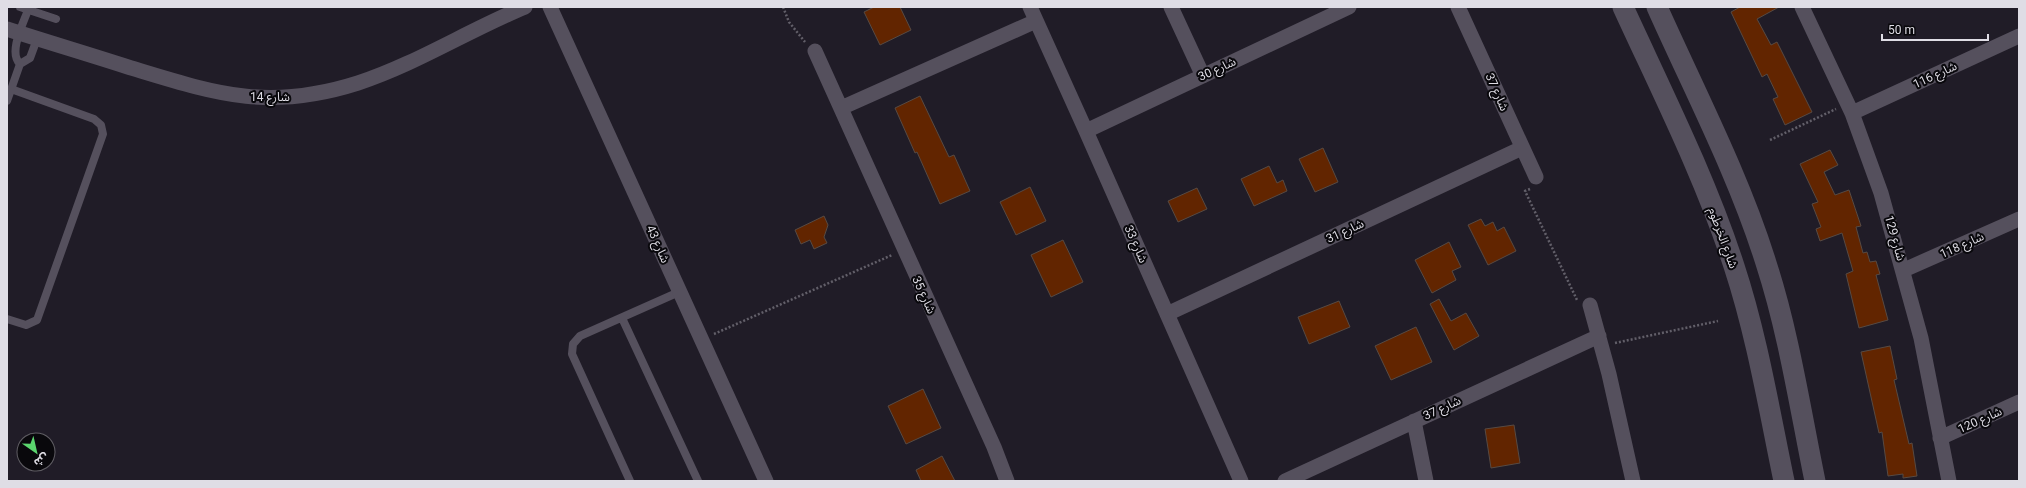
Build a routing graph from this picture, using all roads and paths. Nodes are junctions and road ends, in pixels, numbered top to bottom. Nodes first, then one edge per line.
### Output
1 (525, 7) edge
2 (550, 7) edge
3 (783, 7) edge
4 (1030, 7) edge
5 (1171, 7) edge
6 (1349, 7) edge
7 (1458, 7) edge
8 (1624, 7) edge
9 (1657, 7) edge
10 (1802, 7) edge
11 (24, 8) edge
12 (56, 19) dead end
13 (1036, 21) junction
14 (14, 31) edge
15 (2019, 36) edge
16 (37, 39) junction
17 (815, 51) joint
18 (20, 64) junction
19 (1203, 76) junction
20 (11, 89) junction
21 (7, 100) edge
22 (841, 108) junction
23 (1850, 109) junction
24 (1086, 131) junction
25 (1770, 140) dead end
26 (1522, 148) junction
27 (1534, 183) joint
28 (2019, 219) edge
29 (903, 250) junction
30 (1904, 270) junction
31 (679, 292) junction
32 (1586, 302) joint
33 (1167, 314) junction
34 (622, 318) junction
35 (7, 319) edge
36 (1718, 320) dead end
37 (701, 340) junction
38 (1600, 341) junction
39 (2019, 402) edge
40 (1414, 421) junction
41 (1940, 438) junction
42 (630, 481) edge
43 (698, 481) edge
44 (766, 481) edge
45 (1007, 481) edge
46 (1241, 481) edge
47 (1285, 481) edge
48 (1426, 481) edge
49 (1633, 481) edge
50 (1784, 481) edge
51 (1815, 481) edge
52 (1949, 481) edge

1 - 16 street, شارع 14
2 - 31 street, شارع 43
3 - 17 path
4 - 13 street, شارع 33
5 - 19 street
6 - 19 street, شارع 30
7 - 26 street, شارع 37
8 - 50 main road, شارع الخرطوم
9 - 51 main road
10 - 23 street, شارع 129
11 - 12 lane
11 - 14 lane
13 - 22 street
13 - 24 street, شارع 33
14 - 16 street, شارع 14
14 - 18 lane
15 - 23 street, شارع 116
16 - 18 lane
17 - 22 street, شارع 35
18 - 20 lane
19 - 24 street, شارع 30
20 - 21 lane
20 - 35 lane
22 - 29 street, شارع 35
23 - 25 path
23 - 30 street, شارع 129
24 - 33 street, شارع 33
26 - 27 street, شارع 37
26 - 33 street, شارع 31
27 - 32 path
28 - 30 street, شارع 118
29 - 37 path
29 - 45 street, شارع 35
30 - 41 street, شارع 129
31 - 34 lane
31 - 37 street, شارع 43
32 - 38 street
33 - 46 street, شارع 33
34 - 42 lane
34 - 43 lane
36 - 38 path
37 - 44 street, شارع 43
38 - 40 street, شارع 37
38 - 49 street
39 - 41 street, شارع 120
40 - 47 street, شارع 37
40 - 48 street
41 - 52 street, شارع 129

